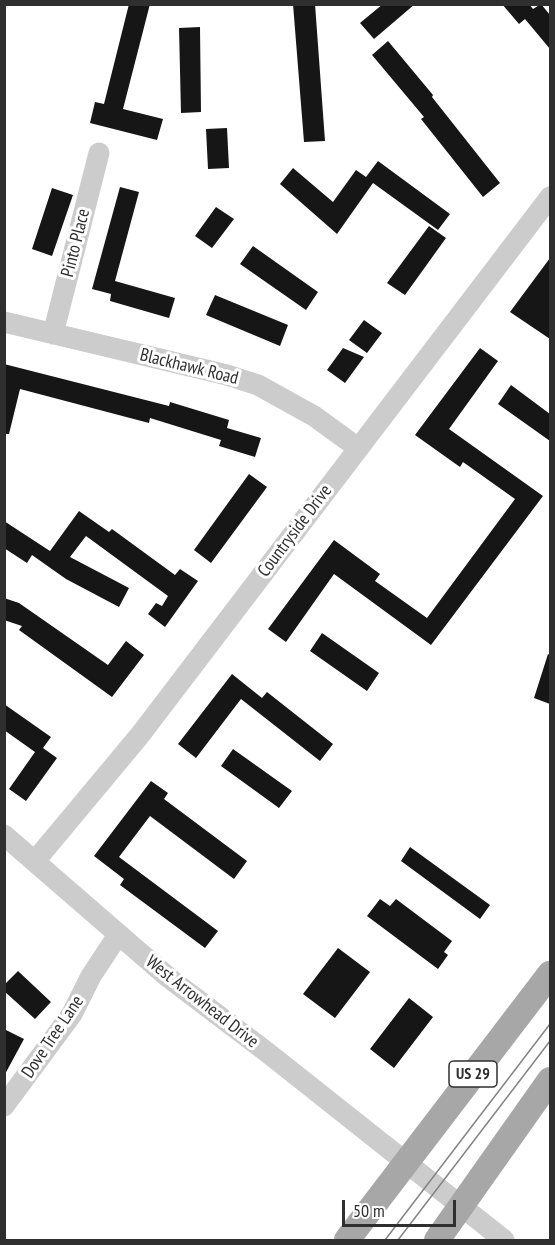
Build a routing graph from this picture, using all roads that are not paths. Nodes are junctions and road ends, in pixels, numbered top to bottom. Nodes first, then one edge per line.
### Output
1 (99, 153) dead end
2 (550, 196) edge
3 (4, 322) edge
4 (53, 334) junction
5 (358, 448) junction
6 (4, 835) edge
7 (35, 861) junction
8 (118, 935) junction
9 (550, 974) edge
10 (550, 1080) edge
11 (4, 1106) edge
12 (405, 1161) junction
13 (462, 1207) junction
14 (347, 1240) edge
15 (437, 1240) edge
16 (504, 1240) edge

1 - 4 street, Pinto Place
2 - 5 street, Countryside Drive
3 - 4 street, Blackhawk Road
4 - 5 street, Blackhawk Road
5 - 7 street, Countryside Drive
6 - 7 street, West Arrowhead Drive
7 - 8 street, West Arrowhead Drive
8 - 11 street, Dove Tree Lane
8 - 12 street, West Arrowhead Drive
9 - 12 main road, US 29
10 - 13 main road
12 - 13 street, West Arrowhead Drive
12 - 14 main road, US 29
13 - 15 main road
13 - 16 street, West Arrowhead Drive

